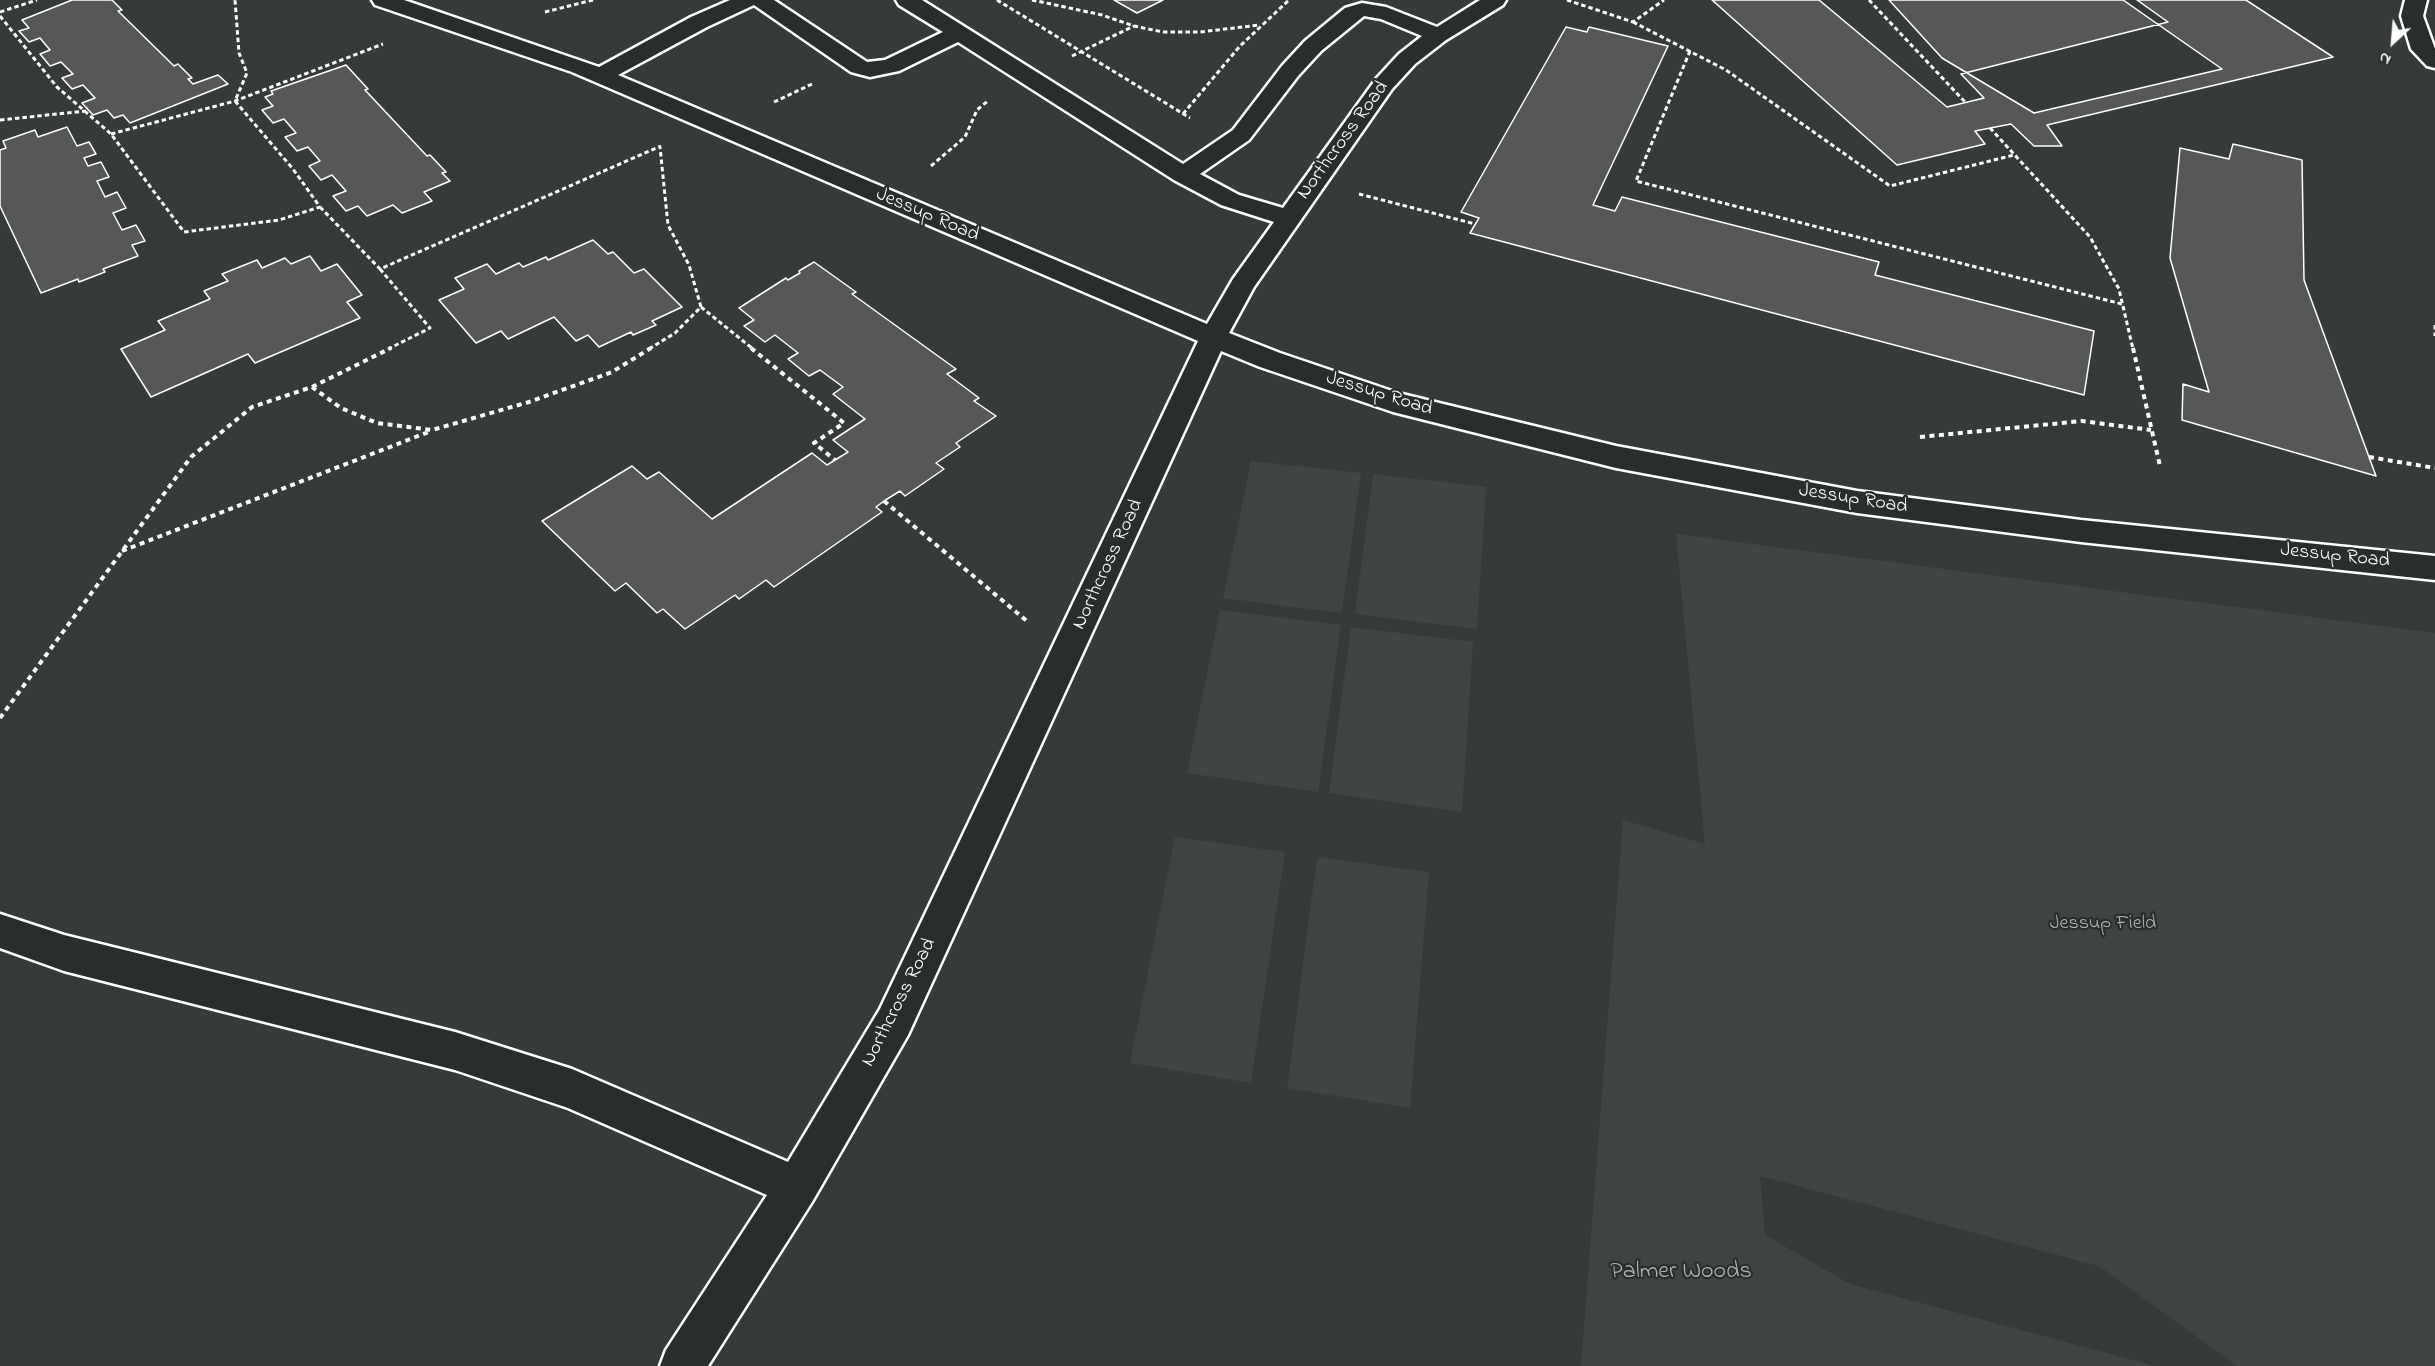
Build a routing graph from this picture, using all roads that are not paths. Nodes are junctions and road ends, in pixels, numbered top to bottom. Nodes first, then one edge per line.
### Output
1 (383, 0) edge
2 (748, 0) edge
3 (760, 0) edge
4 (907, 0) edge
5 (1495, 0) edge
6 (2416, 0) edge
7 (960, 32) junction
8 (1438, 35) junction
9 (2435, 61) edge
10 (600, 75) junction
11 (1183, 175) junction
12 (1288, 218) junction
13 (1214, 336) junction
14 (2435, 568) edge
15 (0, 931) edge
16 (797, 1187) junction
17 (682, 1366) edge

1 - 10 street, Jessup Road
2 - 10 street
3 - 7 street
4 - 7 street
5 - 8 street, Northcross Road
6 - 9 street
7 - 11 street
8 - 11 street
8 - 12 street, Northcross Road
10 - 13 street, Jessup Road
11 - 12 street
12 - 13 street, Northcross Road
13 - 14 street, Jessup Road
13 - 16 street, Northcross Road
15 - 16 street
16 - 17 street, Northcross Road

